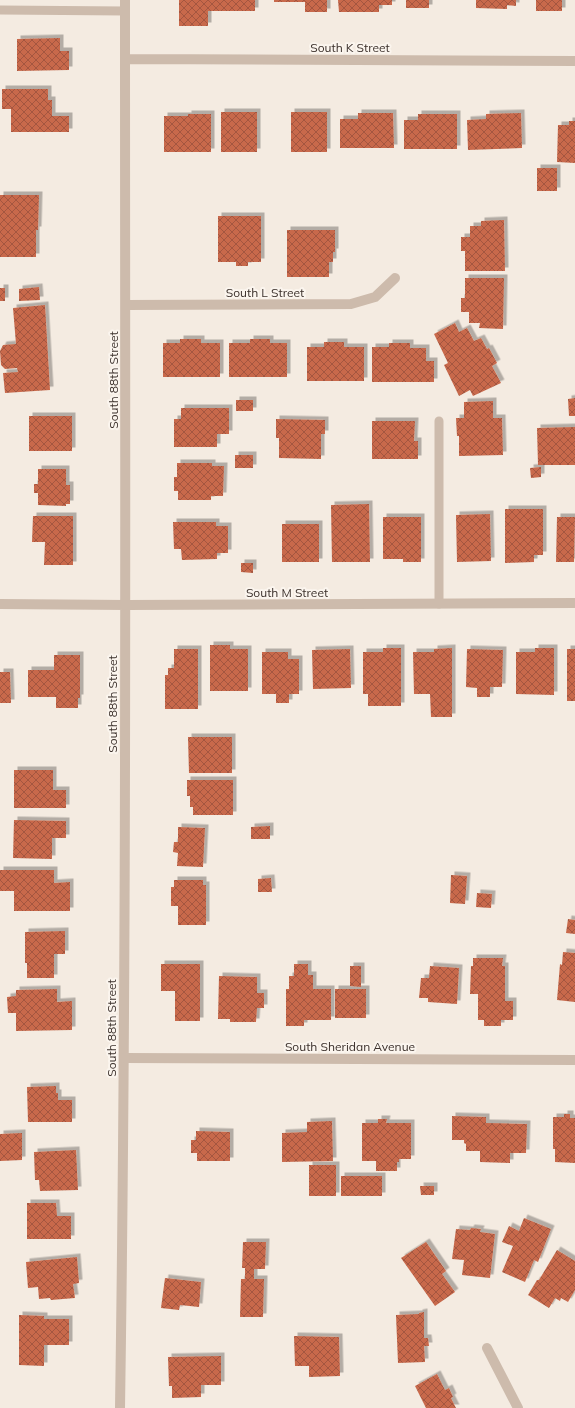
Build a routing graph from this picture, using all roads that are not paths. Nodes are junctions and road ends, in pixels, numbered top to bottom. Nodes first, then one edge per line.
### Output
1 (125, 0) edge
2 (0, 10) edge
3 (125, 11) junction
4 (125, 59) junction
5 (575, 61) edge
6 (395, 278) dead end
7 (126, 305) junction
8 (439, 421) dead end
9 (575, 603) edge
10 (0, 604) edge
11 (439, 604) junction
12 (126, 606) junction
13 (124, 1058) junction
14 (575, 1060) edge
15 (486, 1348) dead end
16 (120, 1408) edge
17 (518, 1408) edge

1 - 3 street, South 88th Street
2 - 3 lane
3 - 4 street, South 88th Street
4 - 5 street, South K Street
4 - 7 street, South 88th Street
6 - 7 street, South L Street
7 - 12 street, South 88th Street
8 - 11 lane
9 - 11 street, South M Street
10 - 12 street, South M Street
11 - 12 street, South M Street
12 - 13 street, South 88th Street
13 - 14 street, South Sheridan Avenue
13 - 16 street, South 88th Street
15 - 17 street

